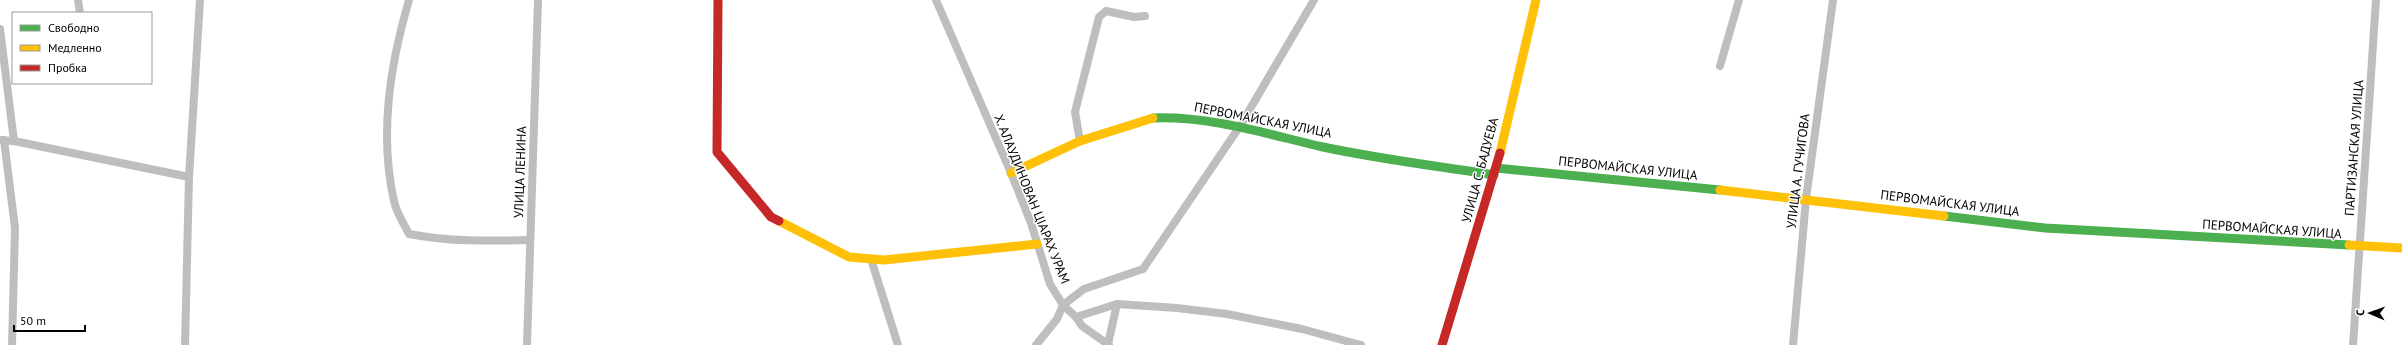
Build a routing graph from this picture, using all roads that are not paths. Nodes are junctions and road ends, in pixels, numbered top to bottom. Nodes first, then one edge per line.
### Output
1 (78, 0) edge
2 (200, 0) edge
3 (409, 0) edge
4 (538, 0) edge
5 (718, 0) edge
6 (936, 0) edge
7 (1314, 0) edge
8 (1536, 0) edge
9 (1739, 0) edge
10 (1832, 0) edge
11 (2376, 0) edge
12 (80, 12) edge
13 (1145, 16) dead end
14 (0, 28) edge
15 (1720, 66) dead end
16 (1240, 126) junction
17 (2, 140) edge
18 (14, 140) junction
19 (1080, 141) junction
20 (1495, 171) junction
21 (1011, 173) junction
22 (190, 177) junction
23 (1806, 199) junction
24 (530, 240) junction
25 (1037, 244) junction
26 (2359, 247) junction
27 (2402, 248) edge
28 (871, 259) junction
29 (1116, 304) junction
30 (1063, 305) junction
31 (1076, 317) junction
32 (1109, 344) edge
33 (12, 345) edge
34 (186, 345) edge
35 (527, 345) edge
36 (898, 345) edge
37 (1036, 345) edge
38 (1361, 345) edge
39 (1442, 345) edge
40 (1793, 345) edge
41 (2353, 345) edge

1 - 12 street
2 - 22 street
3 - 24 street
4 - 24 street, УЛИЦА ЛЕНИНА
5 - 28 street
6 - 21 street, Х. АЛАУДИНОВАН ЦIАРАХ УРАМ
7 - 16 street
8 - 20 street, УЛИЦА С. БАДУЕВА
9 - 15 street
10 - 23 street, УЛИЦА А. ГУЧИГОВА
11 - 26 street, ПАРТИЗАНСКАЯ УЛИЦА
13 - 19 street
14 - 18 street
16 - 19 street, ПЕРВОМАЙСКАЯ УЛИЦА
16 - 20 street, ПЕРВОМАЙСКАЯ УЛИЦА
16 - 30 street
17 - 18 street
17 - 33 street
18 - 22 street
19 - 21 street, ПЕРВОМАЙСКАЯ УЛИЦА
20 - 23 street, ПЕРВОМАЙСКАЯ УЛИЦА
20 - 39 street, УЛИЦА С. БАДУЕВА
21 - 25 street, Х. АЛАУДИНОВАН ЦIАРАХ УРАМ
22 - 34 street
23 - 26 street, ПЕРВОМАЙСКАЯ УЛИЦА
23 - 40 street, УЛИЦА А. ГУЧИГОВА
24 - 35 street, УЛИЦА ЛЕНИНА
25 - 28 street
25 - 30 street, Х. АЛАУДИНОВАН ЦIАРАХ УРАМ
26 - 27 street, ПЕРВОМАЙСКАЯ УЛИЦА
26 - 41 street, ПАРТИЗАНСКАЯ УЛИЦА
28 - 36 street
29 - 31 street
29 - 32 street
29 - 38 street
30 - 31 street, Х. АЛАУДИНОВАН ЦIАРАХ УРАМ
30 - 37 street
31 - 32 street, Х. АЛАУДИНОВАН ЦIАРАХ УРАМ

